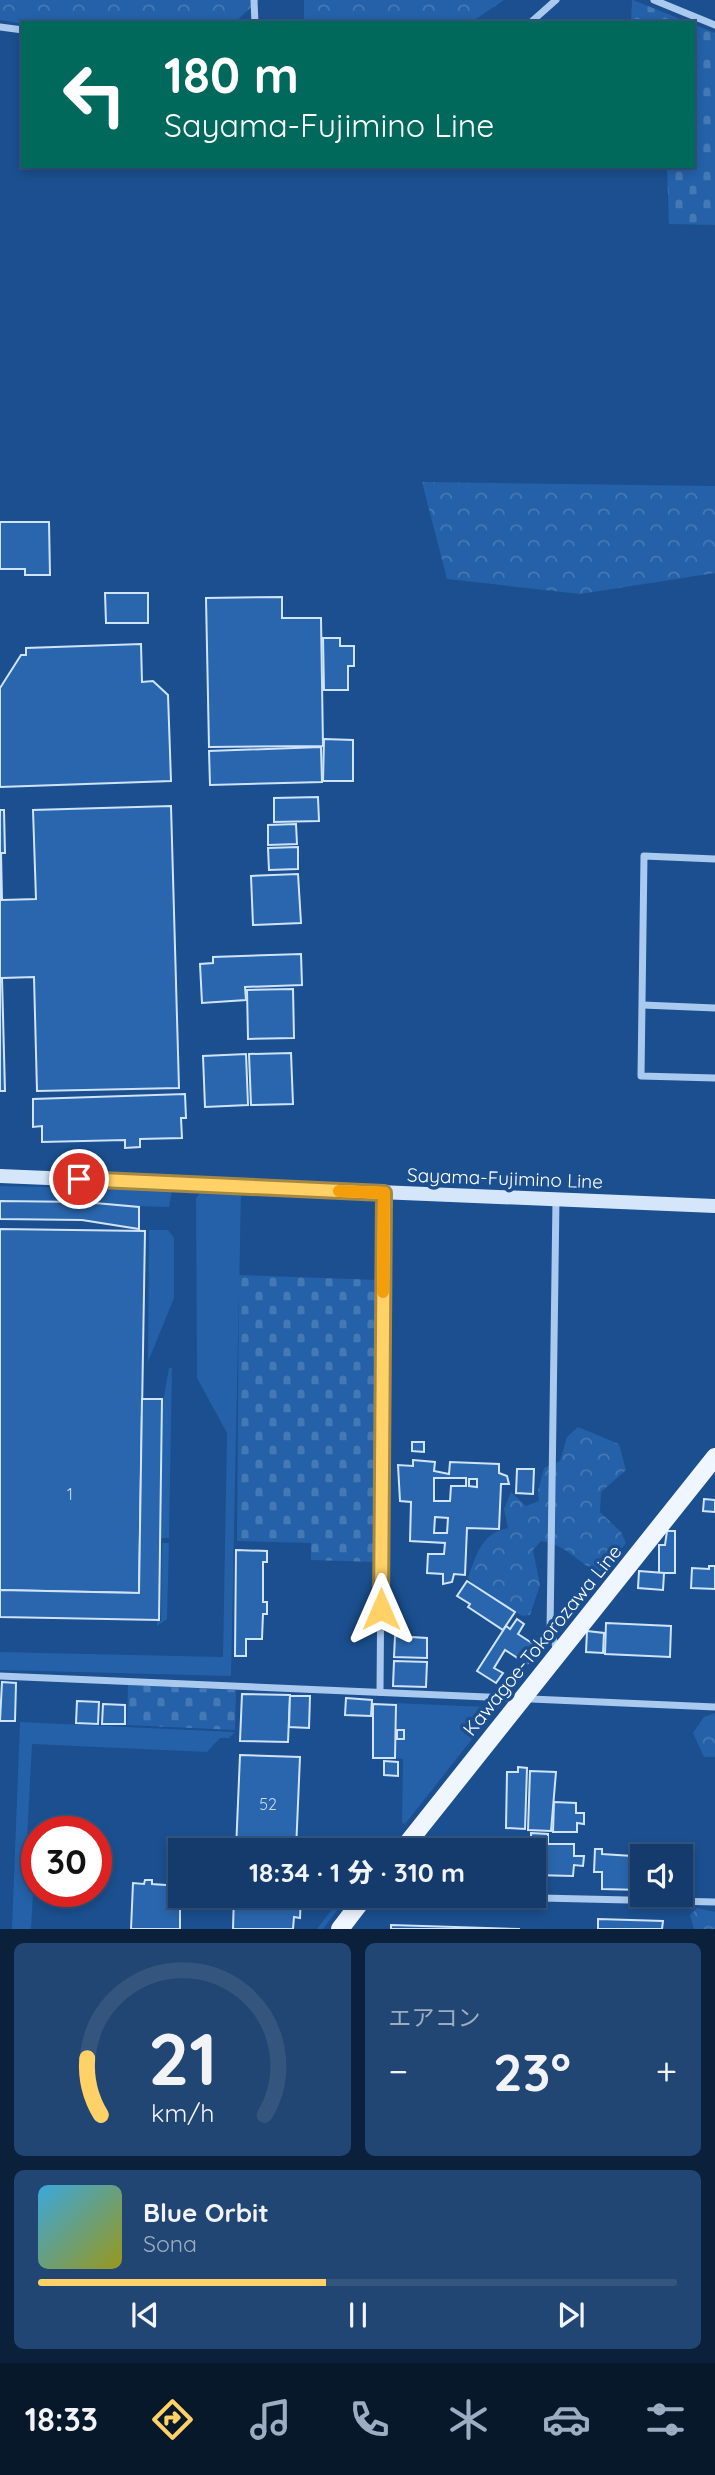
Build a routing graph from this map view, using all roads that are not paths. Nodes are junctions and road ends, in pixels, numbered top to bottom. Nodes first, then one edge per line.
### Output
1 (254, 0) edge
2 (654, 0) edge
3 (554, 1) edge
4 (255, 21) edge
5 (532, 21) edge
6 (715, 25) edge
7 (0, 27) edge
8 (21, 30) edge
9 (715, 859) edge
10 (643, 1006) junction
11 (715, 1008) edge
12 (715, 1078) edge
13 (0, 1176) edge
14 (384, 1193) junction
15 (556, 1199) junction
16 (715, 1206) edge
17 (715, 1457) edge
18 (559, 1654) junction
19 (0, 1676) edge
20 (380, 1692) junction
21 (522, 1699) junction
22 (715, 1707) edge
23 (412, 1838) edge
24 (546, 1898) edge
25 (715, 1902) edge
26 (356, 1908) edge
27 (340, 1929) edge

1 - 4 street
2 - 6 street
3 - 5 street
7 - 8 street
9 - 10 street
10 - 11 street
10 - 12 street
13 - 14 main road, Sayama-Fujimino Line
14 - 15 main road, Sayama-Fujimino Line
14 - 20 street
15 - 16 main road, Sayama-Fujimino Line
15 - 18 street
17 - 18 main road, Kawagoe-Tokorozawa Line
18 - 21 main road, Kawagoe-Tokorozawa Line
19 - 20 street
20 - 21 street
21 - 22 street
21 - 23 main road, Kawagoe-Tokorozawa Line
24 - 25 street
26 - 27 main road

